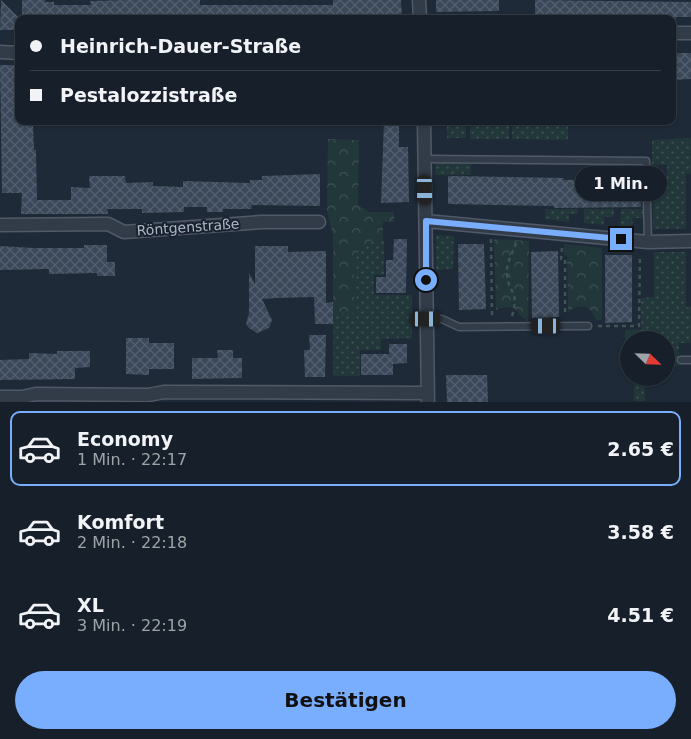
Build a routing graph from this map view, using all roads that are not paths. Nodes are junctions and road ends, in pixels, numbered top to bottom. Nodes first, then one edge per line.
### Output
1 (419, 0) edge
2 (420, 15) edge
3 (676, 33) edge
4 (691, 33) edge
5 (0, 52) edge
6 (15, 53) edge
7 (424, 125) edge
8 (424, 159) junction
9 (426, 221) junction
10 (319, 222) dead end
11 (0, 225) edge
12 (644, 241) junction
13 (691, 241) edge
14 (426, 319) junction
15 (588, 326) road end
16 (681, 360) dead end
17 (691, 360) edge
18 (0, 397) edge
19 (428, 397) edge

1 - 2 street
3 - 4 street
5 - 6 street
7 - 8 street
8 - 9 street
8 - 12 lane
9 - 12 street
9 - 14 street
10 - 11 street, Röntgenstraße
12 - 13 street
14 - 15 lane
14 - 19 street
16 - 17 lane
18 - 19 street

